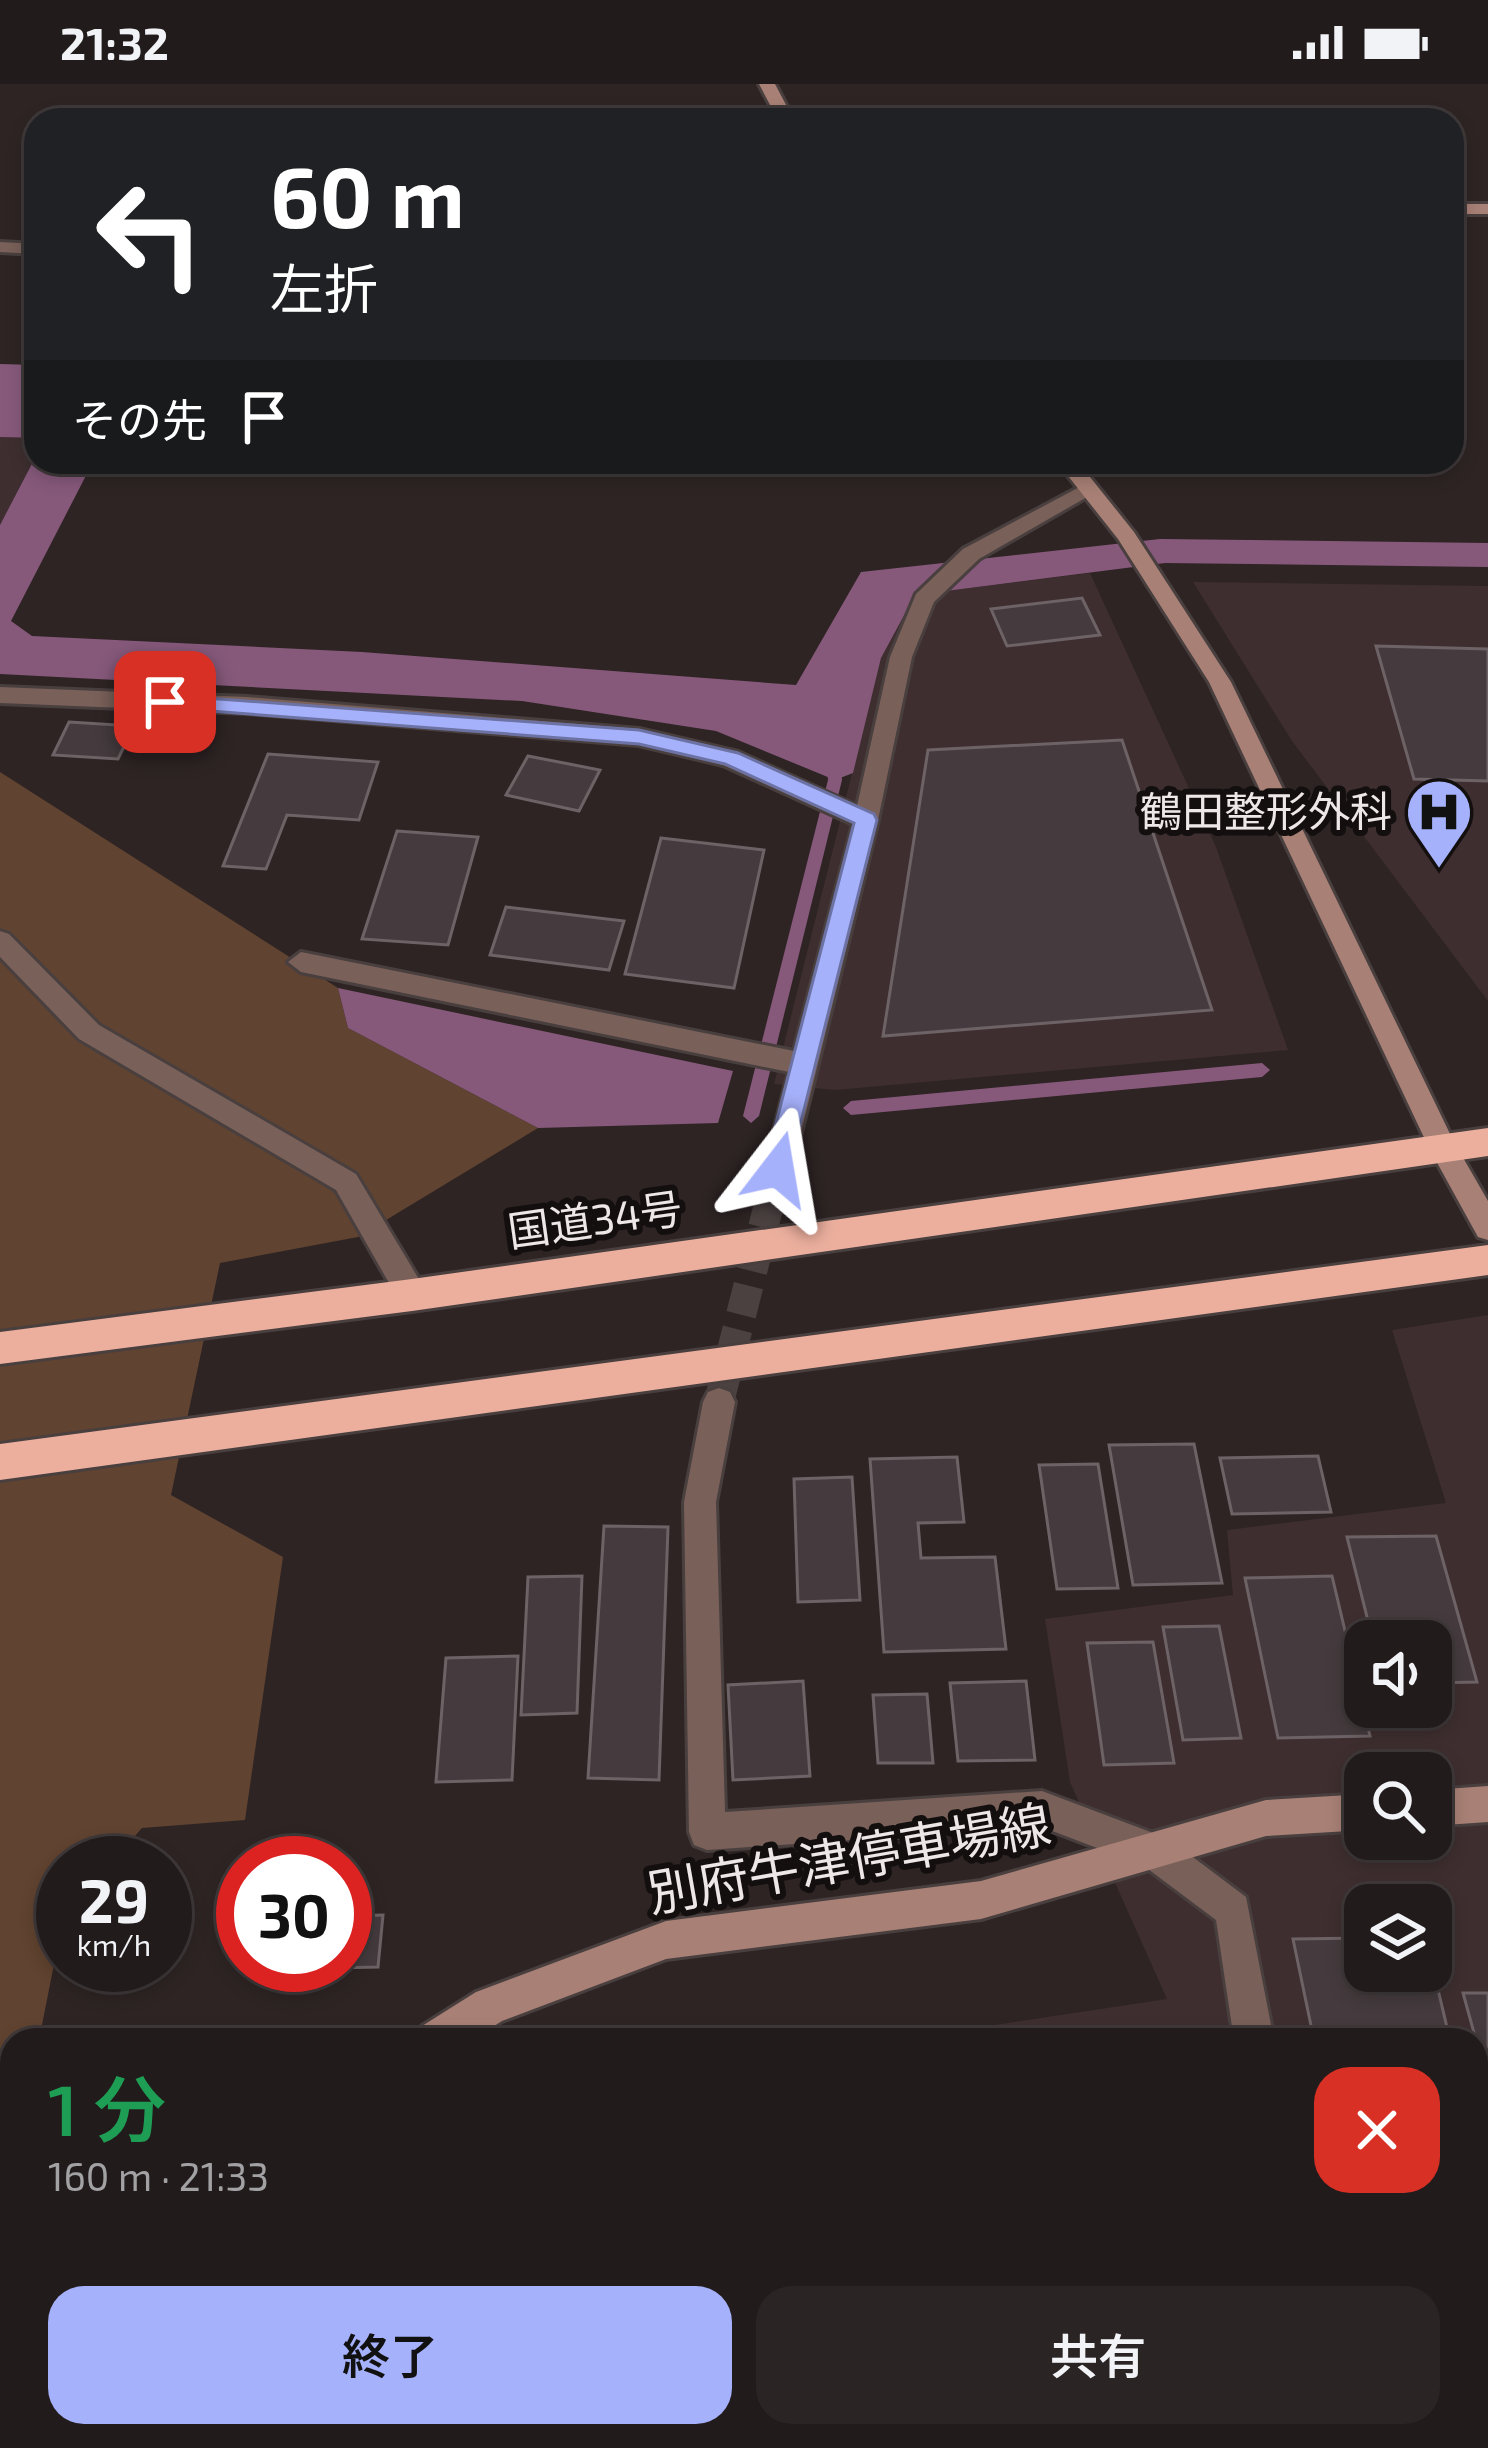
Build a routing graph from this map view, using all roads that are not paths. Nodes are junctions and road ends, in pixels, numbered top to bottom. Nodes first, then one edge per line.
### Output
1 (1075, 474) edge
2 (1087, 489) junction
3 (0, 695) edge
4 (866, 820) junction
5 (0, 941) edge
6 (301, 962) dead end
7 (804, 1064) junction
8 (1488, 1142) edge
9 (1443, 1148) junction
10 (778, 1169) tunnel mouth
11 (1488, 1228) edge
12 (1488, 1261) edge
13 (412, 1295) junction
14 (0, 1348) edge
15 (719, 1402) tunnel mouth
16 (0, 1462) edge
17 (1488, 1804) edge
18 (1452, 1807) edge
19 (1344, 1813) edge
20 (1156, 1852) junction
21 (455, 2028) edge
22 (1252, 2028) edge

1 - 2 street
2 - 4 street
2 - 9 street
3 - 4 street
4 - 7 street
5 - 13 street
6 - 7 street
7 - 10 street
8 - 9 highway, 国道34号
9 - 11 street
9 - 13 highway, 国道34号
12 - 16 highway
13 - 14 highway, 国道34号
15 - 20 street
17 - 18 street
19 - 20 street, 別府牛津停車場線
20 - 21 street, 別府牛津停車場線
20 - 22 street

